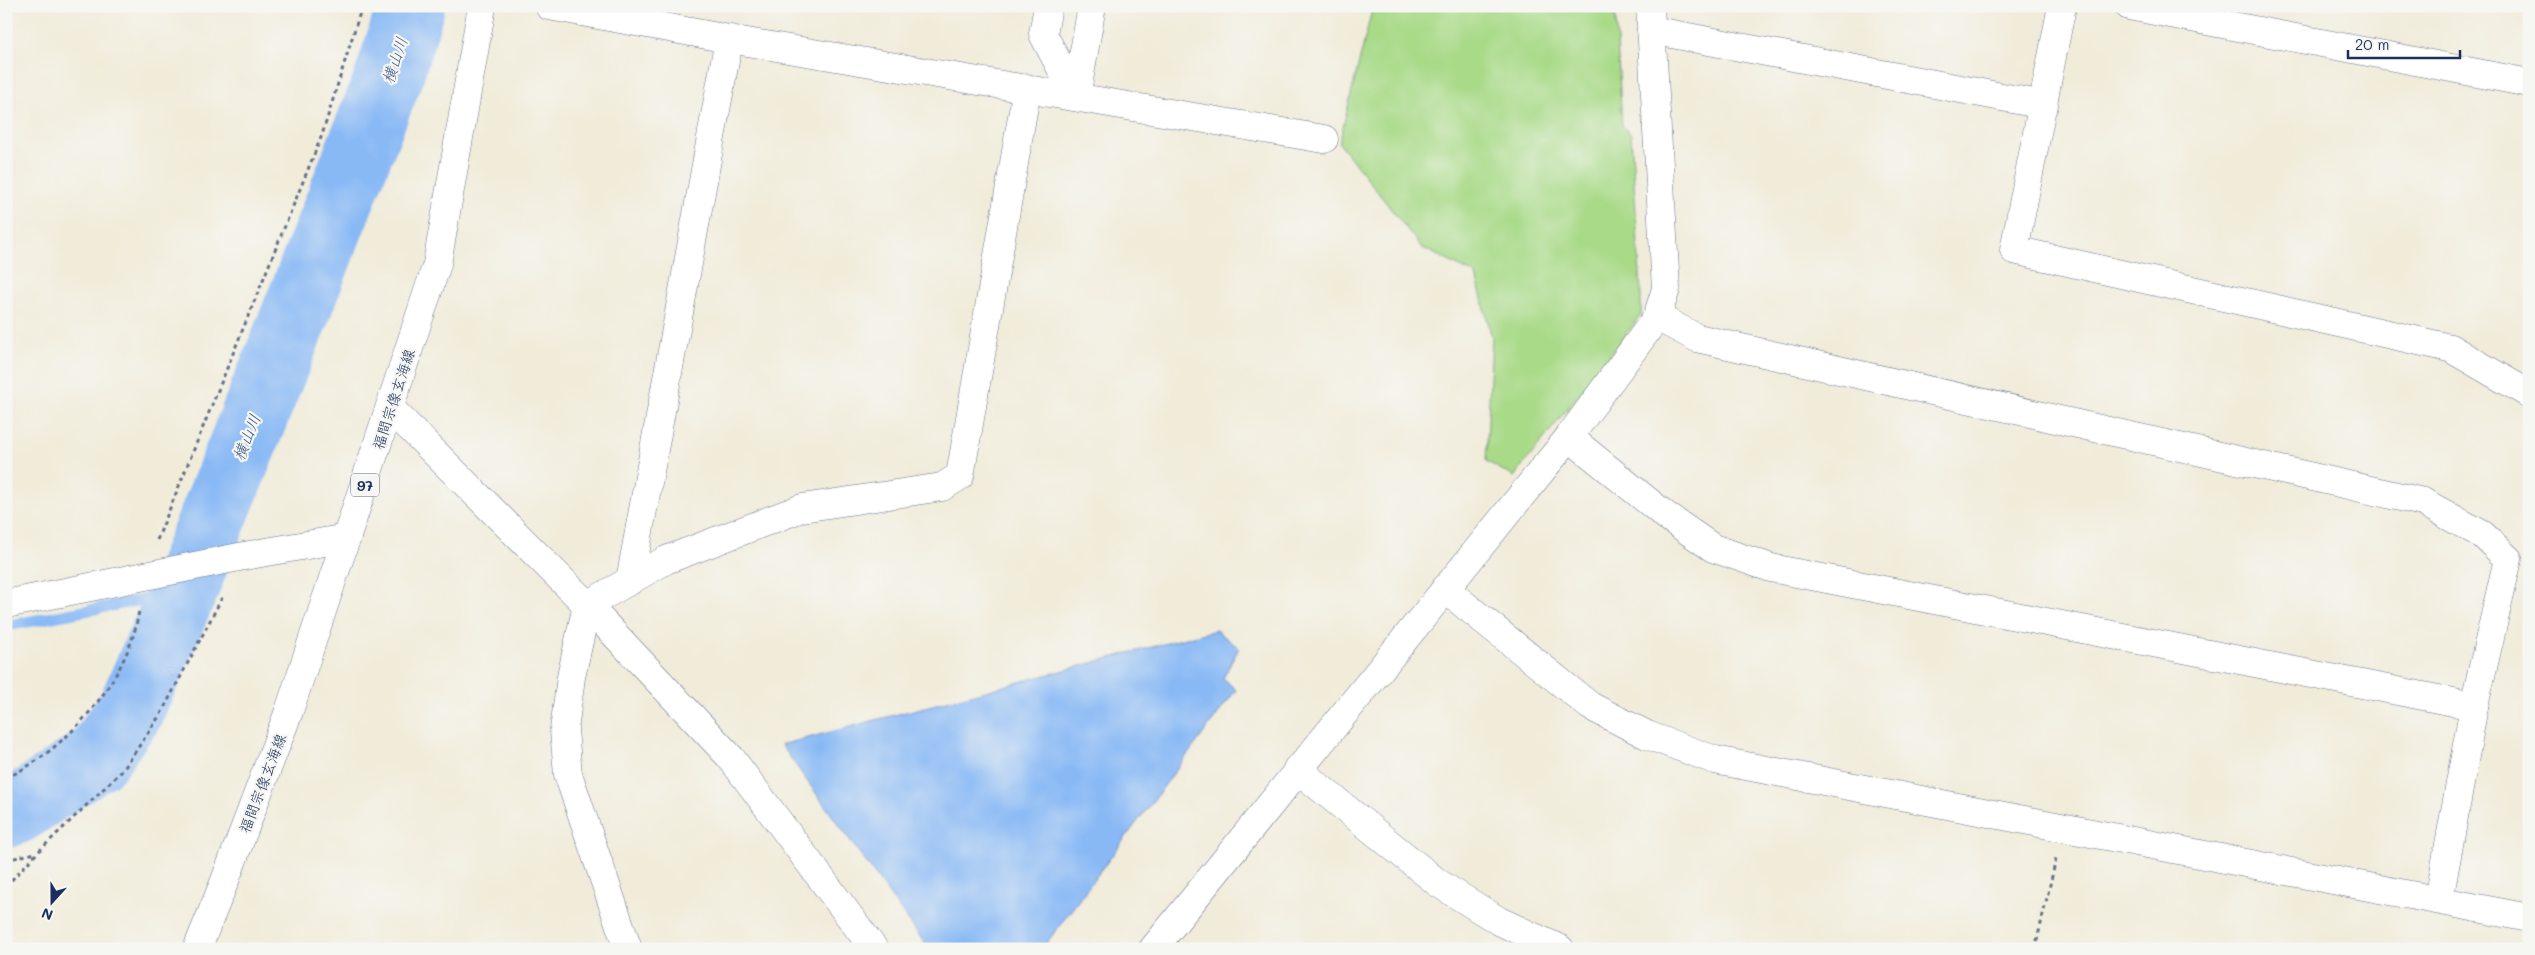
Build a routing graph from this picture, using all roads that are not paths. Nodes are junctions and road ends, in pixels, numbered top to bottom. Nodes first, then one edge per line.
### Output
1 (482, 6) edge
2 (549, 6) edge
3 (1048, 6) edge
4 (1092, 6) edge
5 (2062, 6) edge
6 (2129, 6) edge
7 (1650, 18) edge
8 (729, 39) junction
9 (2529, 83) edge
10 (1027, 88) junction
11 (1076, 97) junction
12 (2044, 105) junction
13 (1324, 139) dead end
14 (1657, 317) junction
15 (2529, 394) edge
16 (390, 408) junction
17 (1569, 437) junction
18 (347, 538) junction
19 (630, 581) junction
20 (1445, 589) junction
21 (6, 604) edge
22 (588, 605) junction
23 (2474, 706) junction
24 (1297, 769) junction
25 (2439, 900) junction
26 (2529, 918) edge
27 (1155, 948) edge
28 (196, 949) edge
29 (628, 949) edge
30 (874, 949) edge
31 (1560, 949) edge

1 - 16 street, 福間宗像玄海線 / 97
2 - 8 street
3 - 11 street
4 - 11 street
5 - 12 street
6 - 9 street
7 - 12 street
7 - 14 street
8 - 10 street
8 - 19 street
10 - 11 street
10 - 19 street
11 - 13 street
12 - 15 street
14 - 17 street
14 - 23 street
16 - 18 street, 福間宗像玄海線 / 97
16 - 22 street
17 - 20 street
17 - 23 street
18 - 21 street
18 - 28 street, 福間宗像玄海線 / 97
19 - 22 street
20 - 24 street
20 - 25 street
22 - 29 street
22 - 30 street
23 - 25 street
24 - 27 street
24 - 31 street
25 - 26 street

